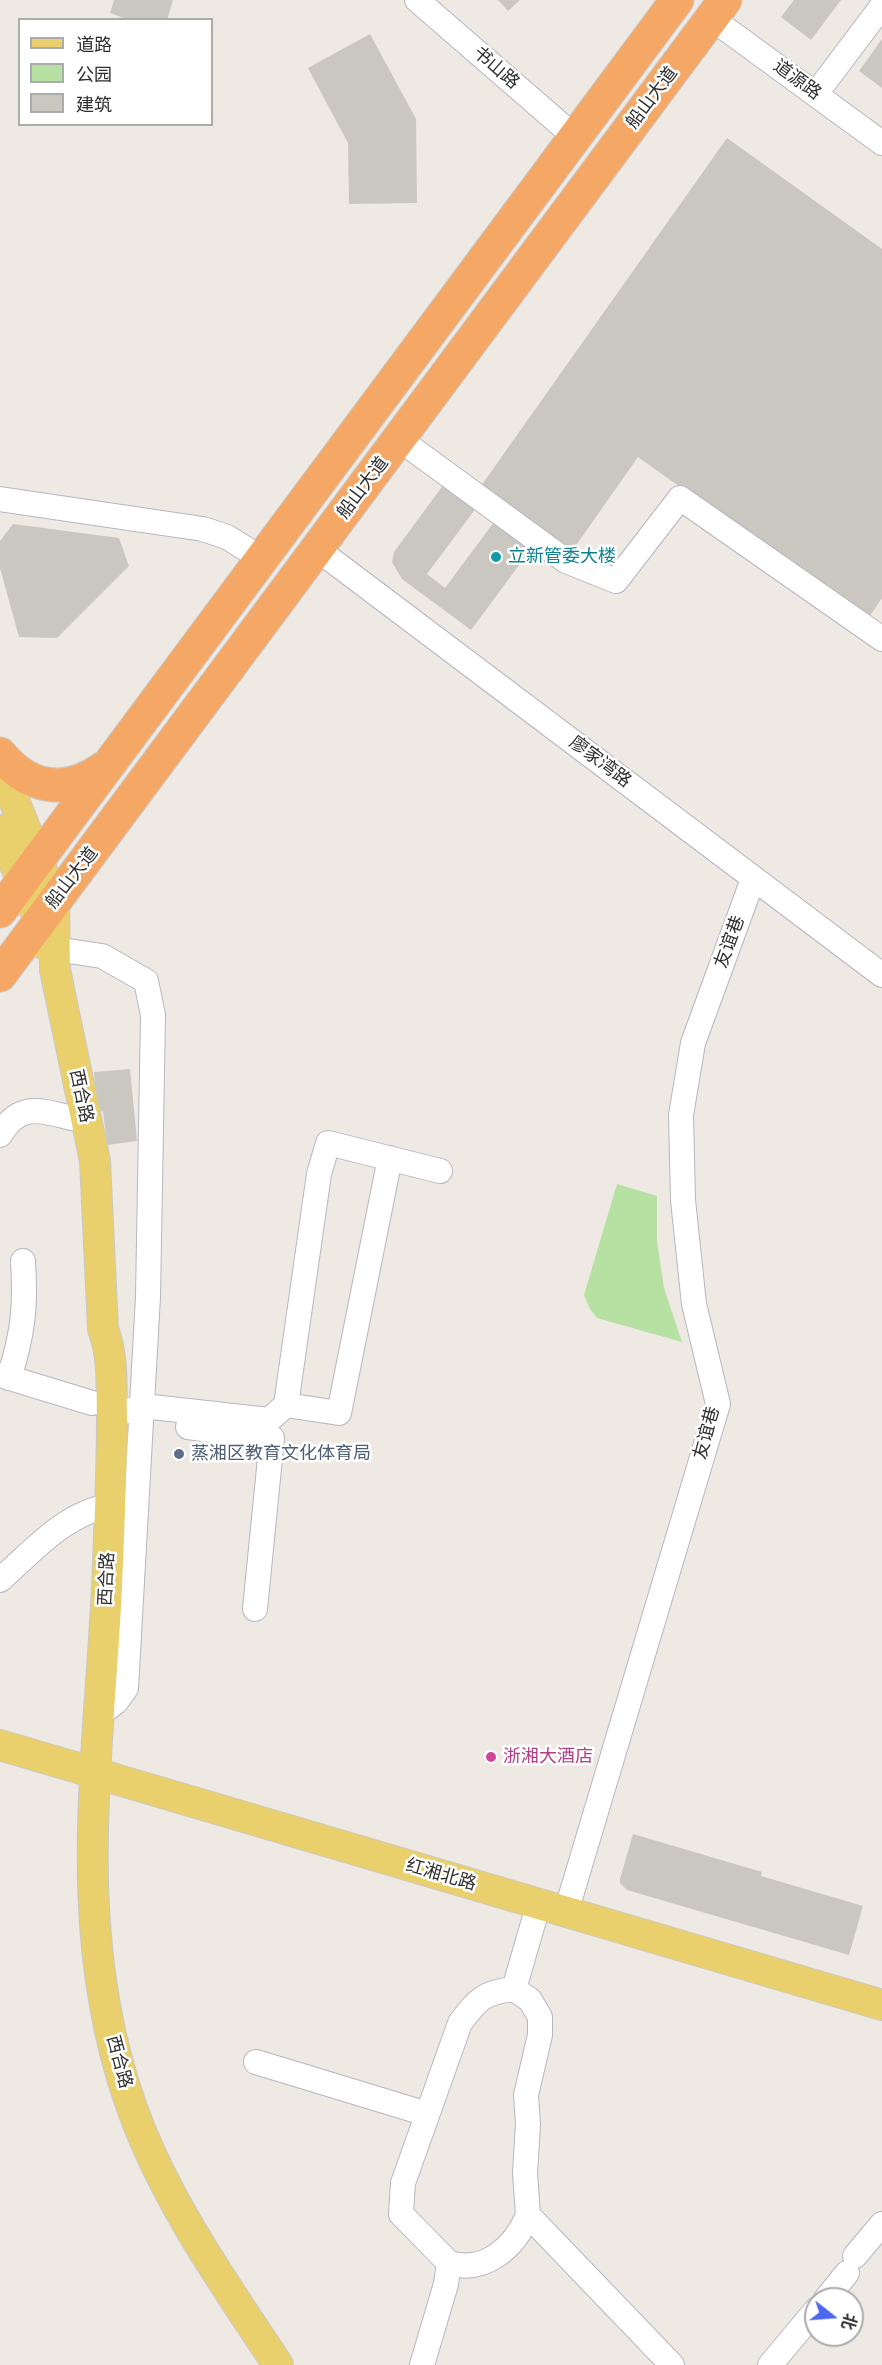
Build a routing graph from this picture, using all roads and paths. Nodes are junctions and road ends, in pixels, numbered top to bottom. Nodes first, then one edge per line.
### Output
1 (417, 0) edge
2 (677, 0) edge
3 (882, 6) edge
4 (719, 8) edge
5 (824, 83) junction
6 (882, 126) edge
7 (575, 137) junction
8 (882, 143) edge
9 (399, 439) junction
10 (0, 499) edge
11 (317, 549) junction
12 (261, 559) junction
13 (882, 639) edge
14 (0, 754) edge
15 (109, 764) junction
16 (0, 765) edge
17 (0, 830) edge
18 (15, 870) edge
19 (753, 879) junction
20 (46, 910) junction
21 (0, 911) edge
22 (55, 949) junction
23 (0, 975) edge
24 (882, 975) edge
25 (72, 1118) junction
26 (0, 1135) edge
27 (390, 1158) junction
28 (440, 1171) dead end
29 (23, 1261) dead end
30 (5, 1376) edge
31 (286, 1405) junction
32 (99, 1411) junction
33 (142, 1414) junction
34 (102, 1507) junction
35 (0, 1580) edge
36 (255, 1609) dead end
37 (100, 1714) junction
38 (0, 1745) edge
39 (0, 1763) edge
40 (85, 1779) junction
41 (566, 1912) junction
42 (534, 1920) junction
43 (514, 1989) junction
44 (882, 2005) edge
45 (882, 2022) edge
46 (256, 2062) dead end
47 (427, 2114) junction
48 (528, 2215) junction
49 (882, 2224) edge
50 (449, 2263) junction
51 (834, 2287) edge
52 (804, 2324) edge
53 (258, 2365) edge
54 (278, 2365) edge
55 (422, 2365) edge
56 (672, 2365) edge
57 (770, 2365) edge

1 - 7 street, 书山路
2 - 7 highway, 船山大道
3 - 5 street
4 - 5 street, 道源路
4 - 8 street, 道源路
4 - 9 highway, 船山大道
5 - 6 street, 道源路
7 - 12 highway, 船山大道
9 - 11 highway, 船山大道
9 - 13 street
10 - 12 street
11 - 19 street, 廖家湾路
11 - 20 highway, 船山大道
12 - 15 highway, 船山大道
14 - 15 highway
15 - 18 highway, 船山大道
16 - 18 main road, 西合路
17 - 18 main road, 西合路
18 - 20 main road, 西合路
18 - 21 highway, 船山大道
19 - 24 street, 廖家湾路
19 - 41 street, 友谊巷
20 - 22 main road, 西合路
20 - 23 highway, 船山大道
20 - 25 main road, 西合路
22 - 32 main road, 西合路
22 - 33 street
25 - 26 street
25 - 32 main road, 西合路
27 - 28 street
27 - 31 street
27 - 31 street
29 - 30 street
30 - 32 street
31 - 33 street
32 - 33 street
32 - 34 main road, 西合路
33 - 36 street
33 - 37 street
34 - 35 street
34 - 37 main road, 西合路
34 - 40 main road, 西合路
37 - 40 main road, 西合路
38 - 40 main road, 红湘北路
39 - 40 main road, 红湘北路
40 - 41 main road, 红湘北路
40 - 42 main road, 红湘北路
40 - 53 main road, 西合路
40 - 54 main road, 西合路
41 - 44 main road, 红湘北路
42 - 43 street
42 - 45 main road, 红湘北路
43 - 47 street
43 - 48 street
46 - 47 street
47 - 50 street
48 - 50 street
48 - 56 street
49 - 51 street
50 - 55 street
52 - 57 street

